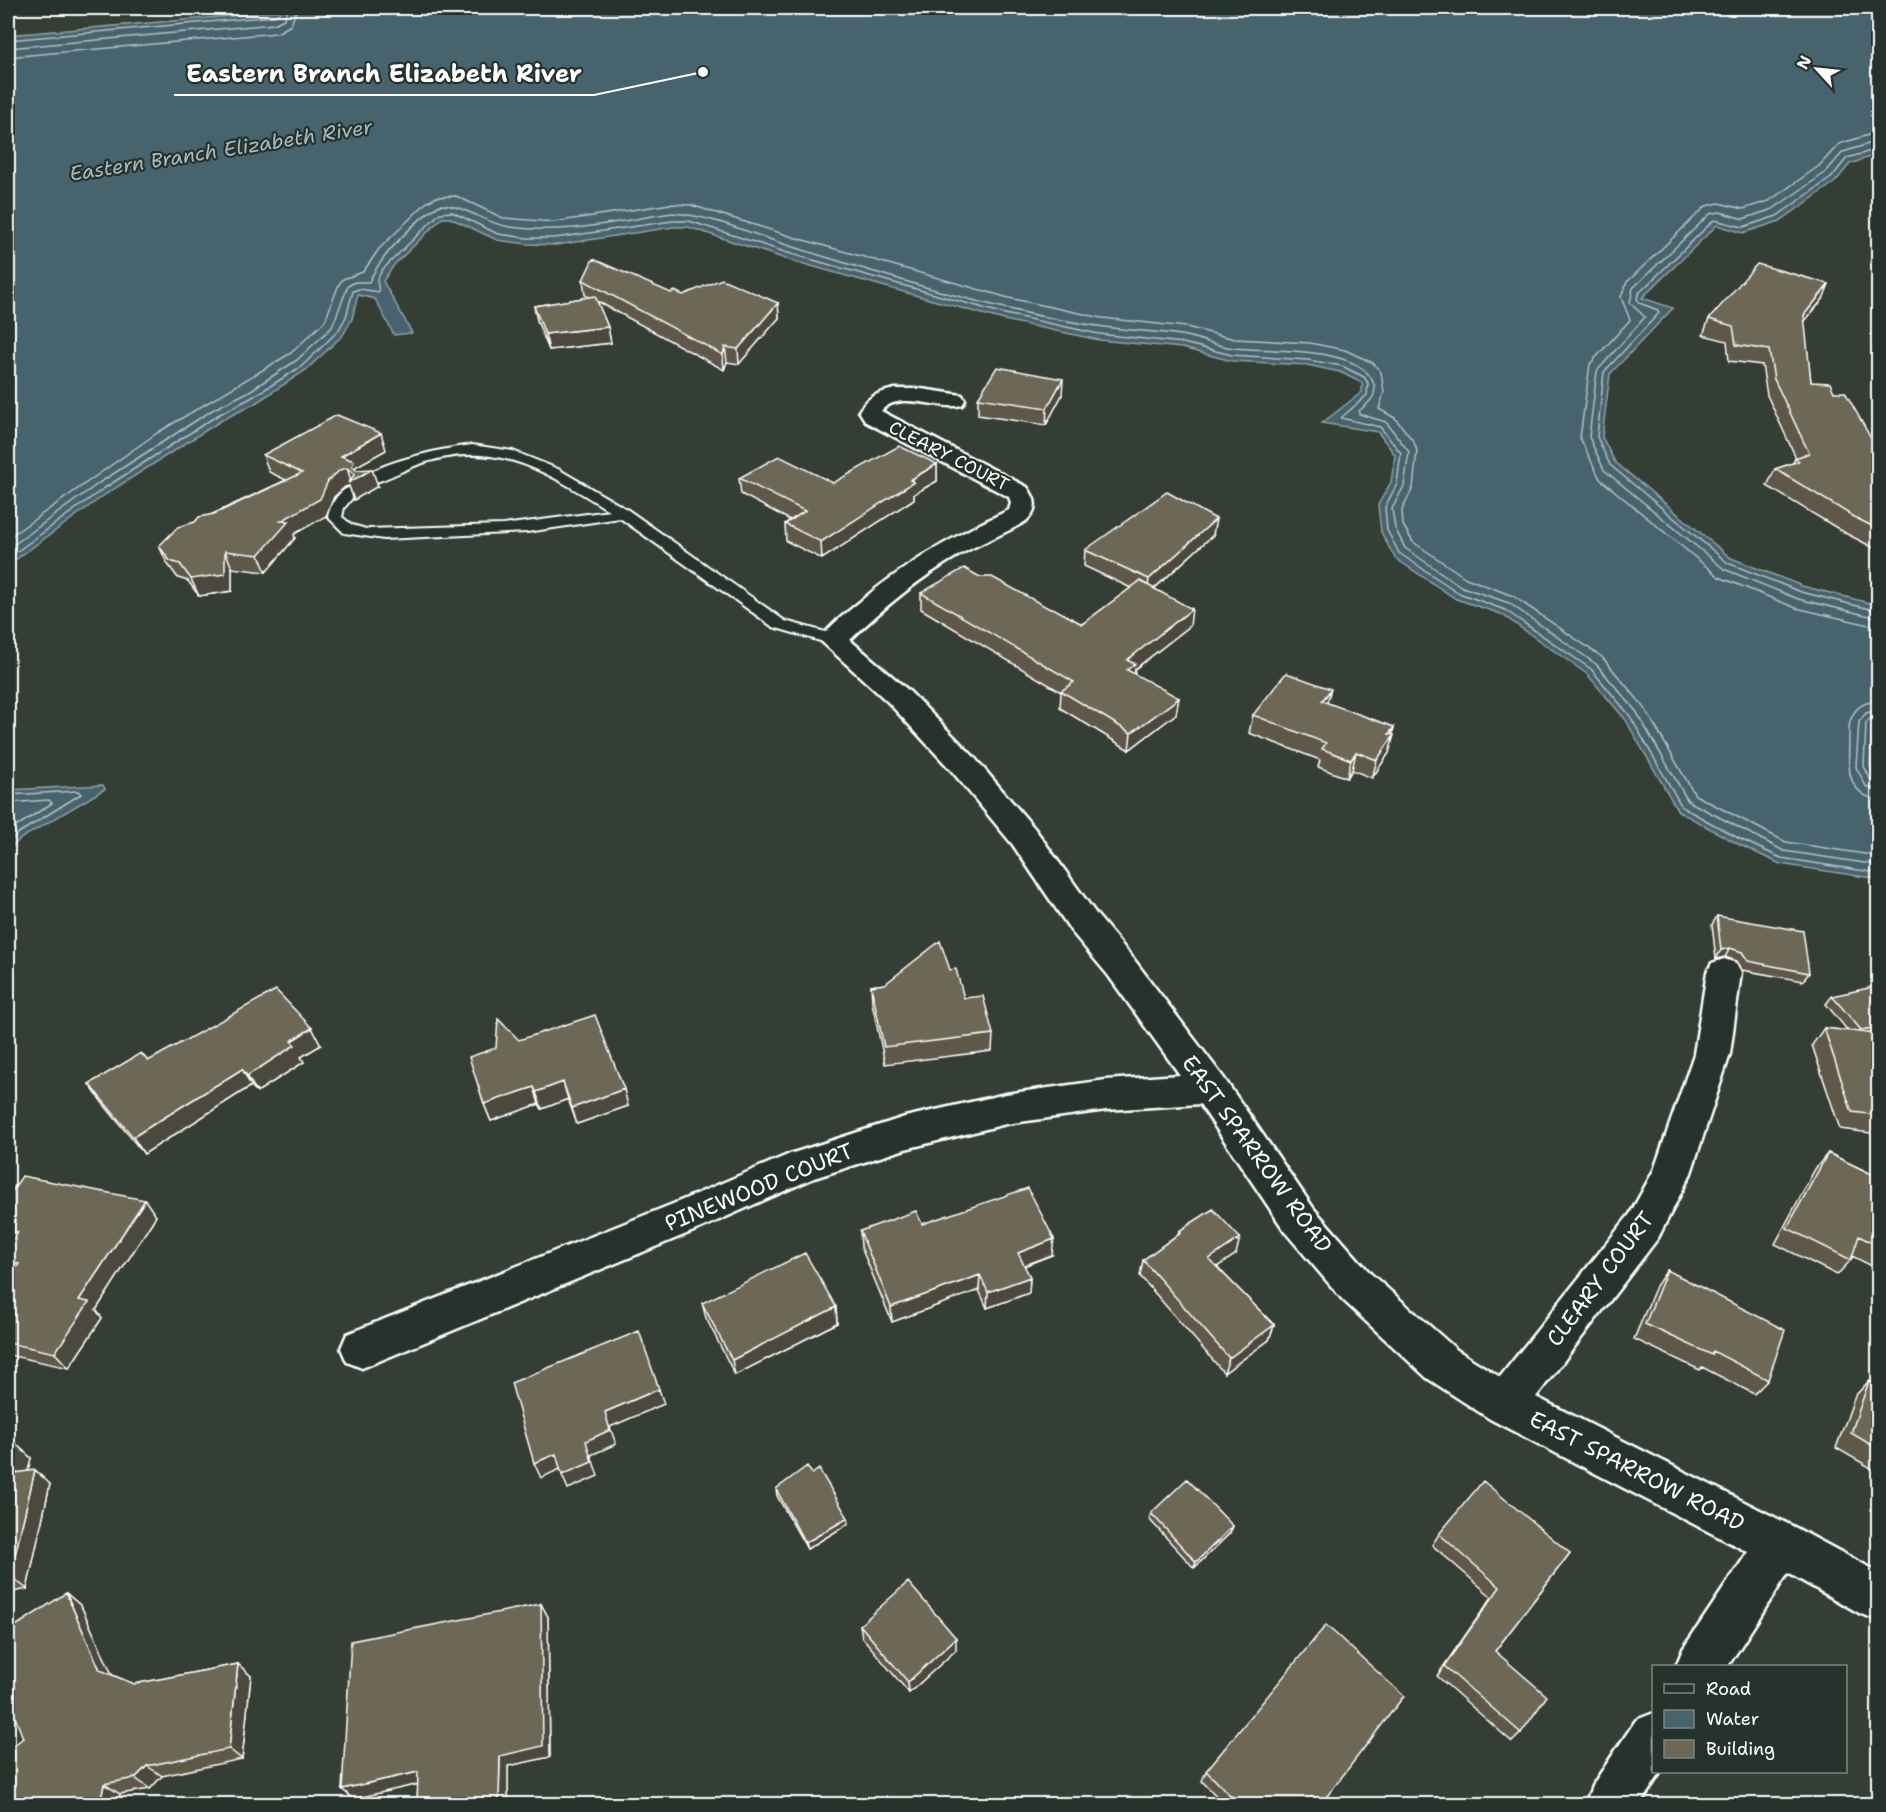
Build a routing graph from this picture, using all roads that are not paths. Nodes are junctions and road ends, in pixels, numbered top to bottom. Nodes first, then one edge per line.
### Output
1 (954, 400) dead end
2 (366, 481) edge
3 (351, 491) edge
4 (623, 513) junction
5 (834, 640) junction
6 (1724, 972) dead end
7 (1210, 1088) junction
8 (362, 1348) dead end
9 (1506, 1404) junction
10 (1780, 1544) junction
11 (1878, 1597) edge
12 (1701, 1665) edge
13 (1652, 1740) edge
14 (1611, 1804) edge

1 - 5 street, CLEARY COURT
2 - 4 lane
3 - 4 lane
4 - 5 lane
5 - 7 street, EAST SPARROW ROAD
6 - 9 street, CLEARY COURT
7 - 8 street, PINEWOOD COURT
7 - 9 street, EAST SPARROW ROAD
9 - 10 street, EAST SPARROW ROAD
10 - 11 street, EAST SPARROW ROAD
10 - 12 street
13 - 14 street

